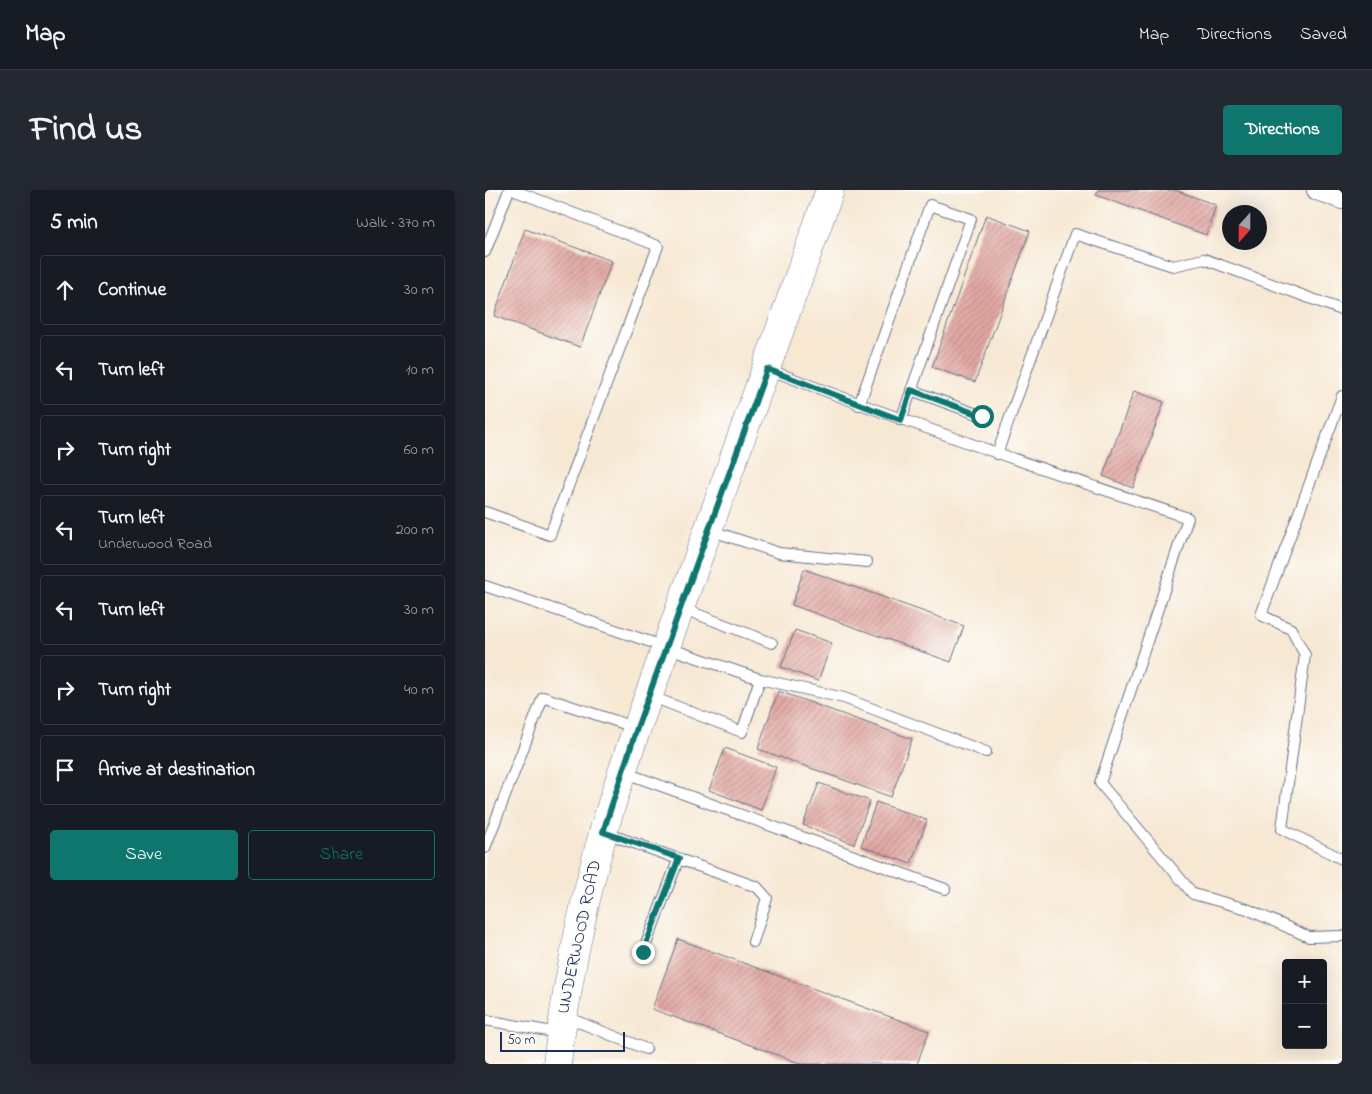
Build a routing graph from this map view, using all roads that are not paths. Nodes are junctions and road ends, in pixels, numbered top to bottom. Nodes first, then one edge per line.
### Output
1 (509, 190) edge
2 (513, 190) edge
3 (830, 190) edge
4 (1317, 190) edge
5 (1342, 199) edge
6 (485, 252) edge
7 (1342, 310) edge
8 (767, 369) junction
9 (911, 390) junction
10 (1342, 396) edge
11 (859, 405) junction
12 (982, 416) dead end
13 (901, 420) junction
14 (997, 454) junction
15 (485, 512) edge
16 (708, 530) junction
17 (867, 562) dead end
18 (485, 586) edge
19 (680, 608) junction
20 (772, 643) dead end
21 (666, 646) junction
22 (760, 678) junction
23 (649, 695) junction
24 (637, 728) junction
25 (986, 752) dead end
26 (622, 772) junction
27 (603, 832) junction
28 (485, 848) edge
29 (679, 858) junction
30 (1342, 858) edge
31 (945, 889) dead end
32 (1342, 936) edge
33 (753, 942) dead end
34 (643, 952) dead end
35 (485, 1020) edge
36 (561, 1025) junction
37 (646, 1049) dead end
38 (557, 1064) edge

1 - 6 lane
2 - 15 lane
3 - 8 main road, UNDERWOOD ROAD
4 - 5 street
7 - 14 lane
8 - 11 lane
8 - 16 main road, UNDERWOOD ROAD
9 - 11 lane
9 - 12 lane
9 - 13 lane
10 - 30 lane
11 - 13 lane
13 - 14 lane
14 - 32 lane
16 - 17 lane
16 - 19 main road, UNDERWOOD ROAD
18 - 21 lane
19 - 20 lane
19 - 21 main road, UNDERWOOD ROAD
21 - 22 lane
21 - 23 main road, UNDERWOOD ROAD
22 - 23 lane
22 - 25 lane
23 - 24 main road, UNDERWOOD ROAD
24 - 26 main road, UNDERWOOD ROAD
24 - 28 lane
26 - 27 main road, UNDERWOOD ROAD
26 - 31 lane
27 - 29 lane
27 - 36 main road, UNDERWOOD ROAD
29 - 33 lane
29 - 34 lane
35 - 36 lane
36 - 37 lane
36 - 38 main road, UNDERWOOD ROAD

